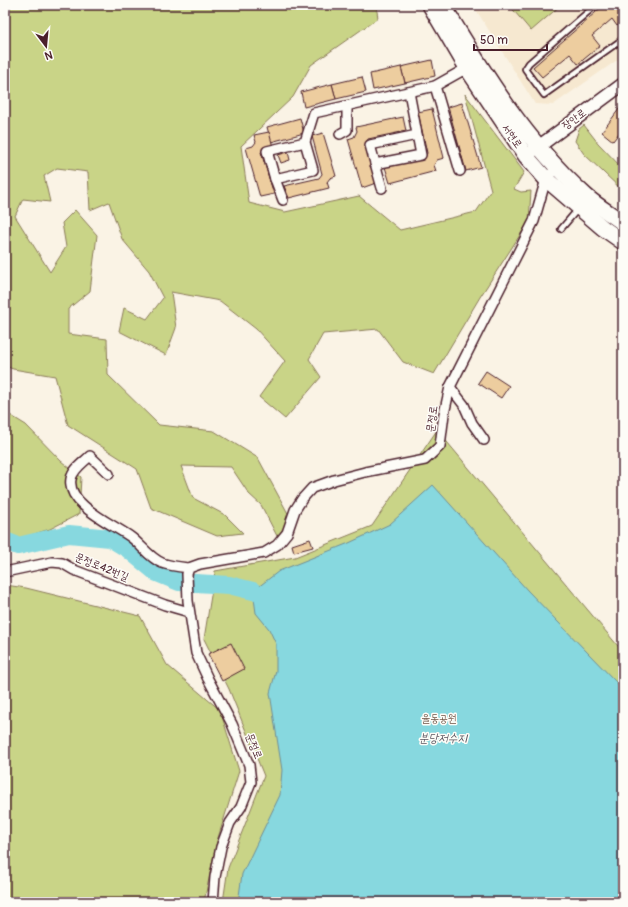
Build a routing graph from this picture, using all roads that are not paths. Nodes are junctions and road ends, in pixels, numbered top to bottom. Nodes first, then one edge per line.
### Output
1 (430, 5) edge
2 (443, 5) edge
3 (596, 5) edge
4 (623, 44) edge
5 (467, 68) junction
6 (623, 84) edge
7 (435, 86) junction
8 (409, 92) junction
9 (347, 106) junction
10 (340, 134) dead end
11 (417, 135) junction
12 (305, 142) junction
13 (532, 152) junction
14 (376, 164) junction
15 (557, 167) junction
16 (460, 171) dead end
17 (275, 179) junction
18 (546, 179) junction
19 (382, 188) dead end
20 (283, 200) dead end
21 (579, 208) junction
22 (623, 223) edge
23 (561, 228) dead end
24 (623, 242) edge
25 (450, 387) junction
26 (484, 440) dead end
27 (109, 474) dead end
28 (188, 571) junction
29 (5, 572) edge
30 (189, 612) junction
31 (212, 902) edge

1 - 5 main road, 서현로
2 - 13 main road, 서현로
3 - 4 lane
5 - 7 street
5 - 13 main road, 서현로
6 - 13 street, 장안로
7 - 8 street
7 - 16 street
8 - 9 street
8 - 11 street
9 - 10 street
9 - 12 street
11 - 14 street
11 - 14 street
12 - 17 street
12 - 17 street
13 - 15 main road, 서현로
13 - 18 main road, 서현로
14 - 19 street
15 - 18 street, 문정로
15 - 22 main road, 서현로
17 - 20 street
18 - 21 main road, 서현로
18 - 25 street, 문정로
21 - 23 lane
21 - 24 main road, 서현로
25 - 26 street
25 - 28 street, 문정로
27 - 28 street
28 - 30 street, 문정로
29 - 30 street, 문정로42번길
30 - 31 street, 문정로

